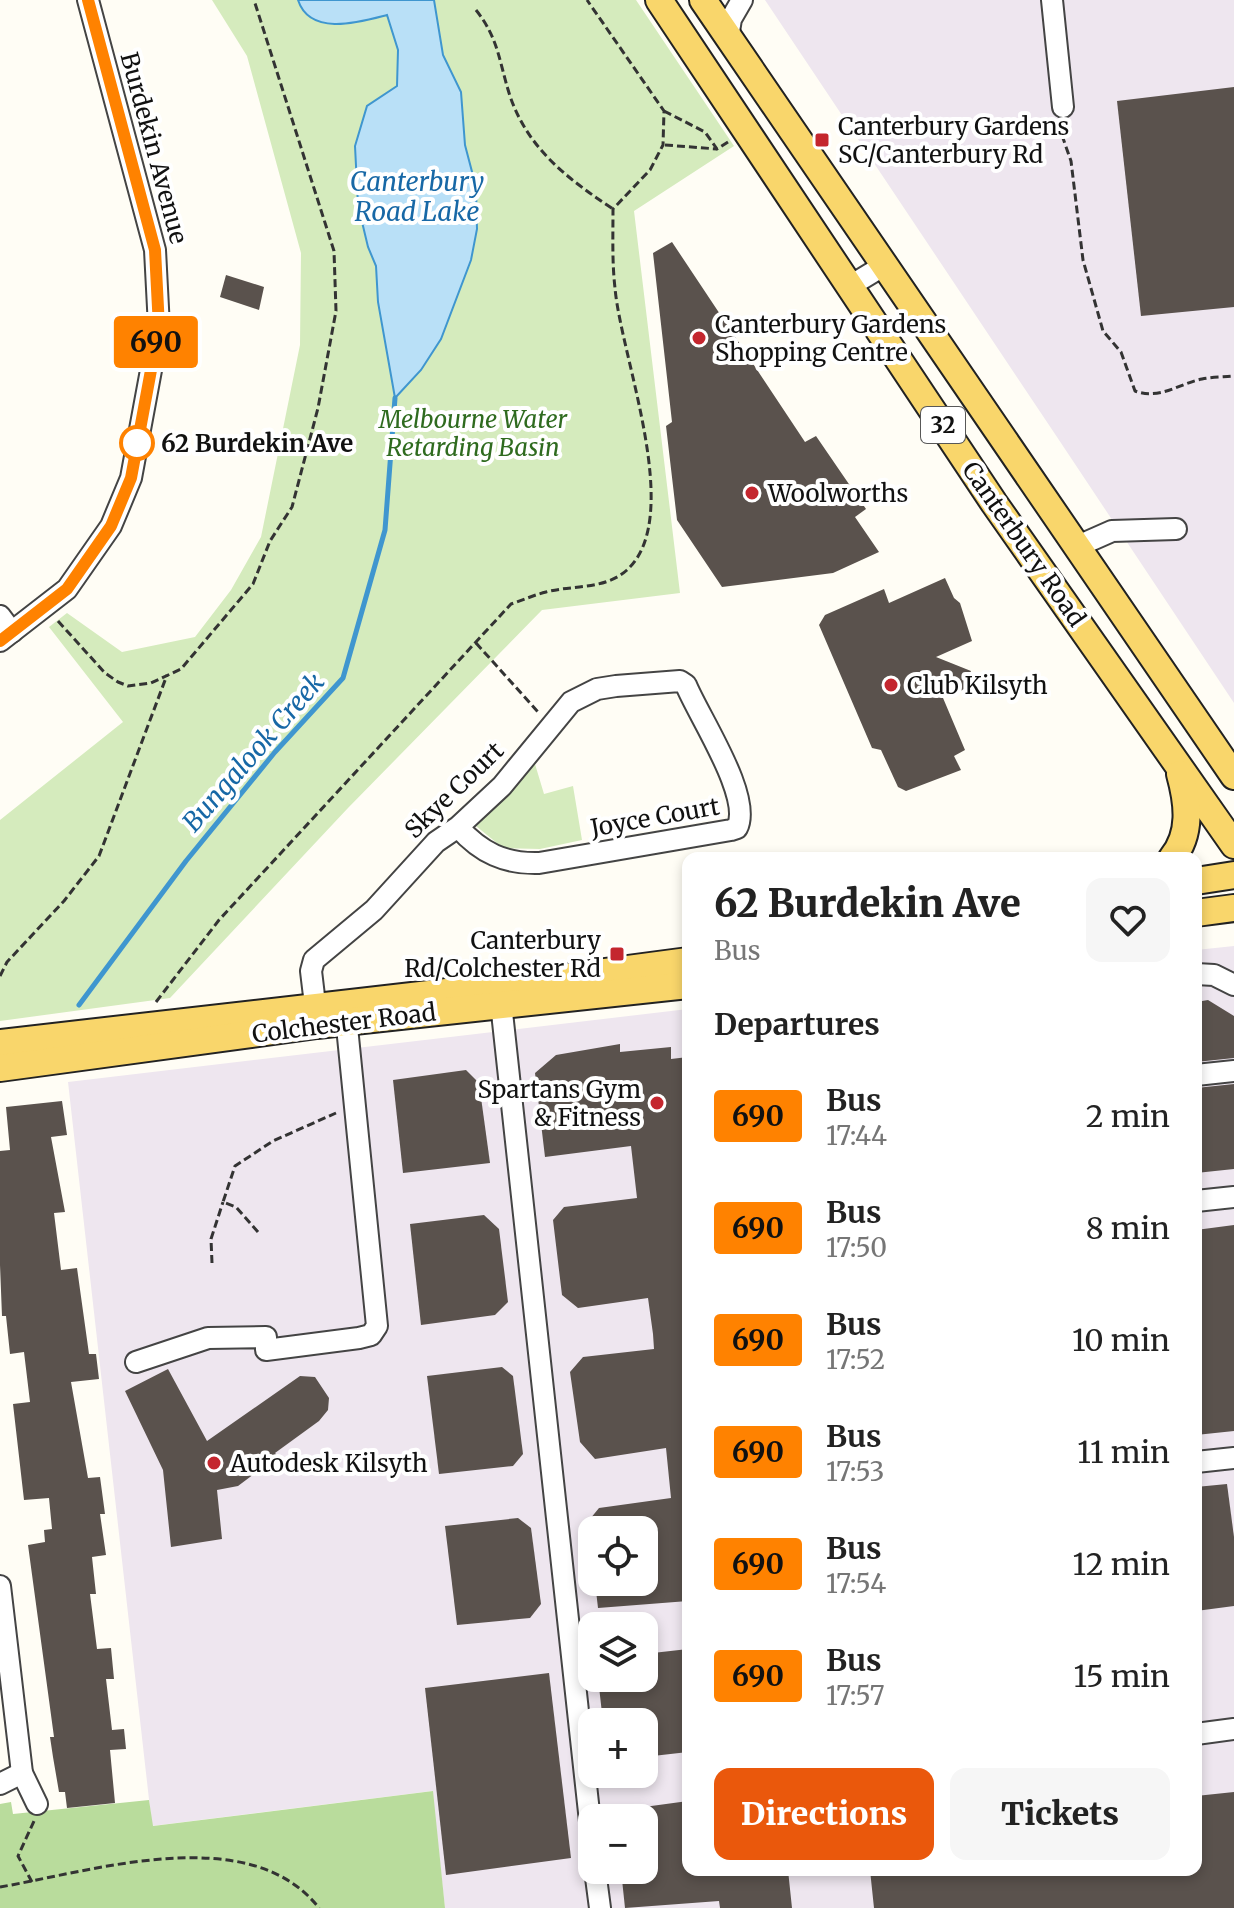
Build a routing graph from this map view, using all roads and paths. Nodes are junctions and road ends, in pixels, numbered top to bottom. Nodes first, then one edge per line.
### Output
1 (88, 0) edge
2 (254, 0) edge
3 (587, 0) edge
4 (659, 0) edge
5 (703, 0) edge
6 (742, 0) edge
7 (1052, 0) edge
8 (476, 10) dead end
9 (728, 38) junction
10 (664, 111) junction
11 (1060, 115) joint
12 (732, 139) dead end
13 (663, 145) junction
14 (717, 149) junction
15 (613, 209) junction
16 (883, 266) junction
17 (850, 286) junction
18 (1234, 376) edge
19 (1060, 521) junction
20 (1176, 529) dead end
21 (1024, 546) junction
22 (1078, 546) junction
23 (1042, 572) junction
24 (56, 619) dead end
25 (4, 630) edge
26 (476, 643) junction
27 (167, 675) junction
28 (693, 702) joint
29 (549, 725) junction
30 (1176, 759) junction
31 (1232, 773) edge
32 (458, 827) junction
33 (1234, 845) edge
34 (1176, 852) edge
35 (1234, 875) edge
36 (1202, 880) edge
37 (1234, 908) edge
38 (1202, 912) edge
39 (682, 962) edge
40 (1202, 974) edge
41 (0, 976) edge
42 (682, 985) edge
43 (1234, 985) edge
44 (500, 995) junction
45 (346, 1012) junction
46 (316, 1015) junction
47 (150, 1024) junction
48 (0, 1043) edge
49 (0, 1068) edge
50 (1234, 1071) edge
51 (1202, 1074) edge
52 (355, 1108) junction
53 (1234, 1197) edge
54 (1202, 1200) edge
55 (223, 1202) junction
56 (258, 1232) dead end
57 (212, 1263) dead end
58 (136, 1362) dead end
59 (1234, 1458) edge
60 (1202, 1461) edge
61 (0, 1586) edge
62 (1234, 1729) edge
63 (1202, 1733) edge
64 (22, 1773) junction
65 (0, 1784) edge
66 (37, 1804) joint
67 (588, 1804) edge
68 (32, 1882) junction
69 (597, 1884) edge
70 (0, 1887) edge
71 (319, 1908) edge
72 (600, 1908) edge

1 - 25 street, Burdekin Avenue
2 - 27 path
3 - 10 path
4 - 17 main road, Canterbury Road / 32
5 - 9 main road, Canterbury Road / 32
6 - 9 street
7 - 11 street
8 - 15 path
9 - 16 main road, Canterbury Road / 32
10 - 13 path
10 - 14 path
11 - 18 path
12 - 14 path
13 - 14 path
13 - 15 path
15 - 26 path
16 - 17 street
16 - 19 main road, Canterbury Road / 32
17 - 21 main road, Canterbury Road / 32
19 - 21 main road
19 - 22 main road, Canterbury Road / 32
20 - 22 street
21 - 23 main road, Canterbury Road / 32
22 - 23 main road
22 - 31 main road, Canterbury Road / 32
23 - 30 main road, Canterbury Road / 32
24 - 27 path
26 - 29 path
26 - 47 path
27 - 41 path
28 - 29 street, Skye Court
28 - 32 street, Joyce Court
29 - 32 street, Skye Court
30 - 33 main road, Canterbury Road / 32
30 - 34 main road
32 - 46 street, Skye Court
35 - 36 main road
37 - 38 main road
39 - 44 main road, Colchester Road
40 - 43 street
42 - 44 main road, Colchester Road
44 - 45 main road, Colchester Road
44 - 67 street
45 - 46 main road, Colchester Road
45 - 52 street
46 - 47 main road, Colchester Road
46 - 49 main road, Colchester Road
47 - 48 main road, Colchester Road
50 - 51 street
52 - 55 path
52 - 58 street
53 - 54 street
55 - 56 path
55 - 57 path
59 - 60 street
61 - 64 street
62 - 63 street
64 - 65 street
64 - 66 street
66 - 68 path
68 - 70 path
68 - 71 path
69 - 72 street

